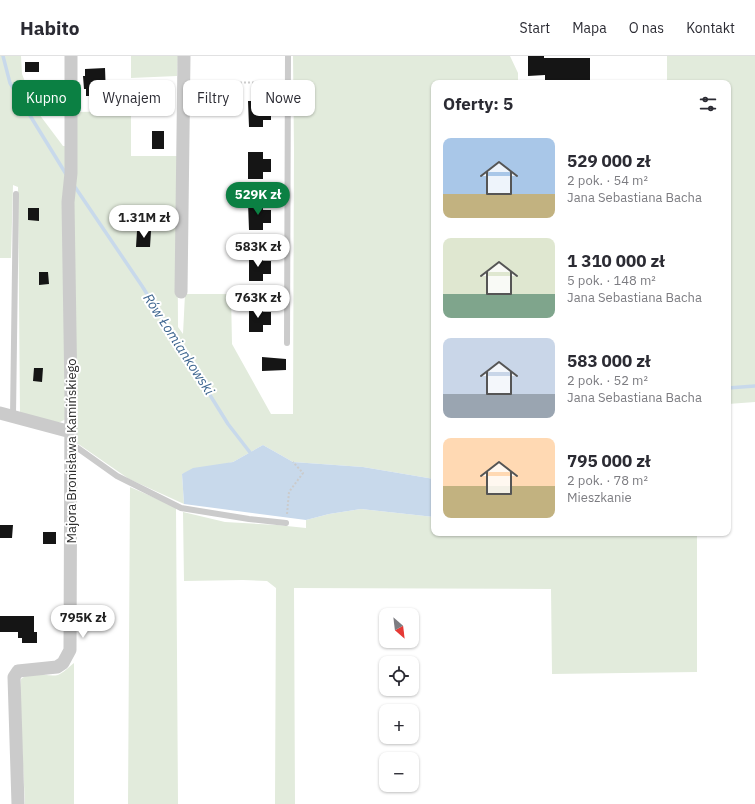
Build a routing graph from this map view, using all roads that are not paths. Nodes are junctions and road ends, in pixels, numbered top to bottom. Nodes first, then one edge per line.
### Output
1 (71, 56) edge
2 (184, 56) edge
3 (288, 56) edge
4 (16, 194) dead end
5 (181, 292) dead end
6 (288, 343) dead end
7 (0, 413) edge
8 (13, 416) junction
9 (70, 438) junction
10 (286, 523) road end
11 (18, 804) edge

1 - 9 street, Majora Bronisława Kamińskiego
2 - 5 street
3 - 6 lane
4 - 8 lane
7 - 8 street
8 - 9 street
9 - 10 lane
9 - 11 street, Majora Bronisława Kamińskiego

